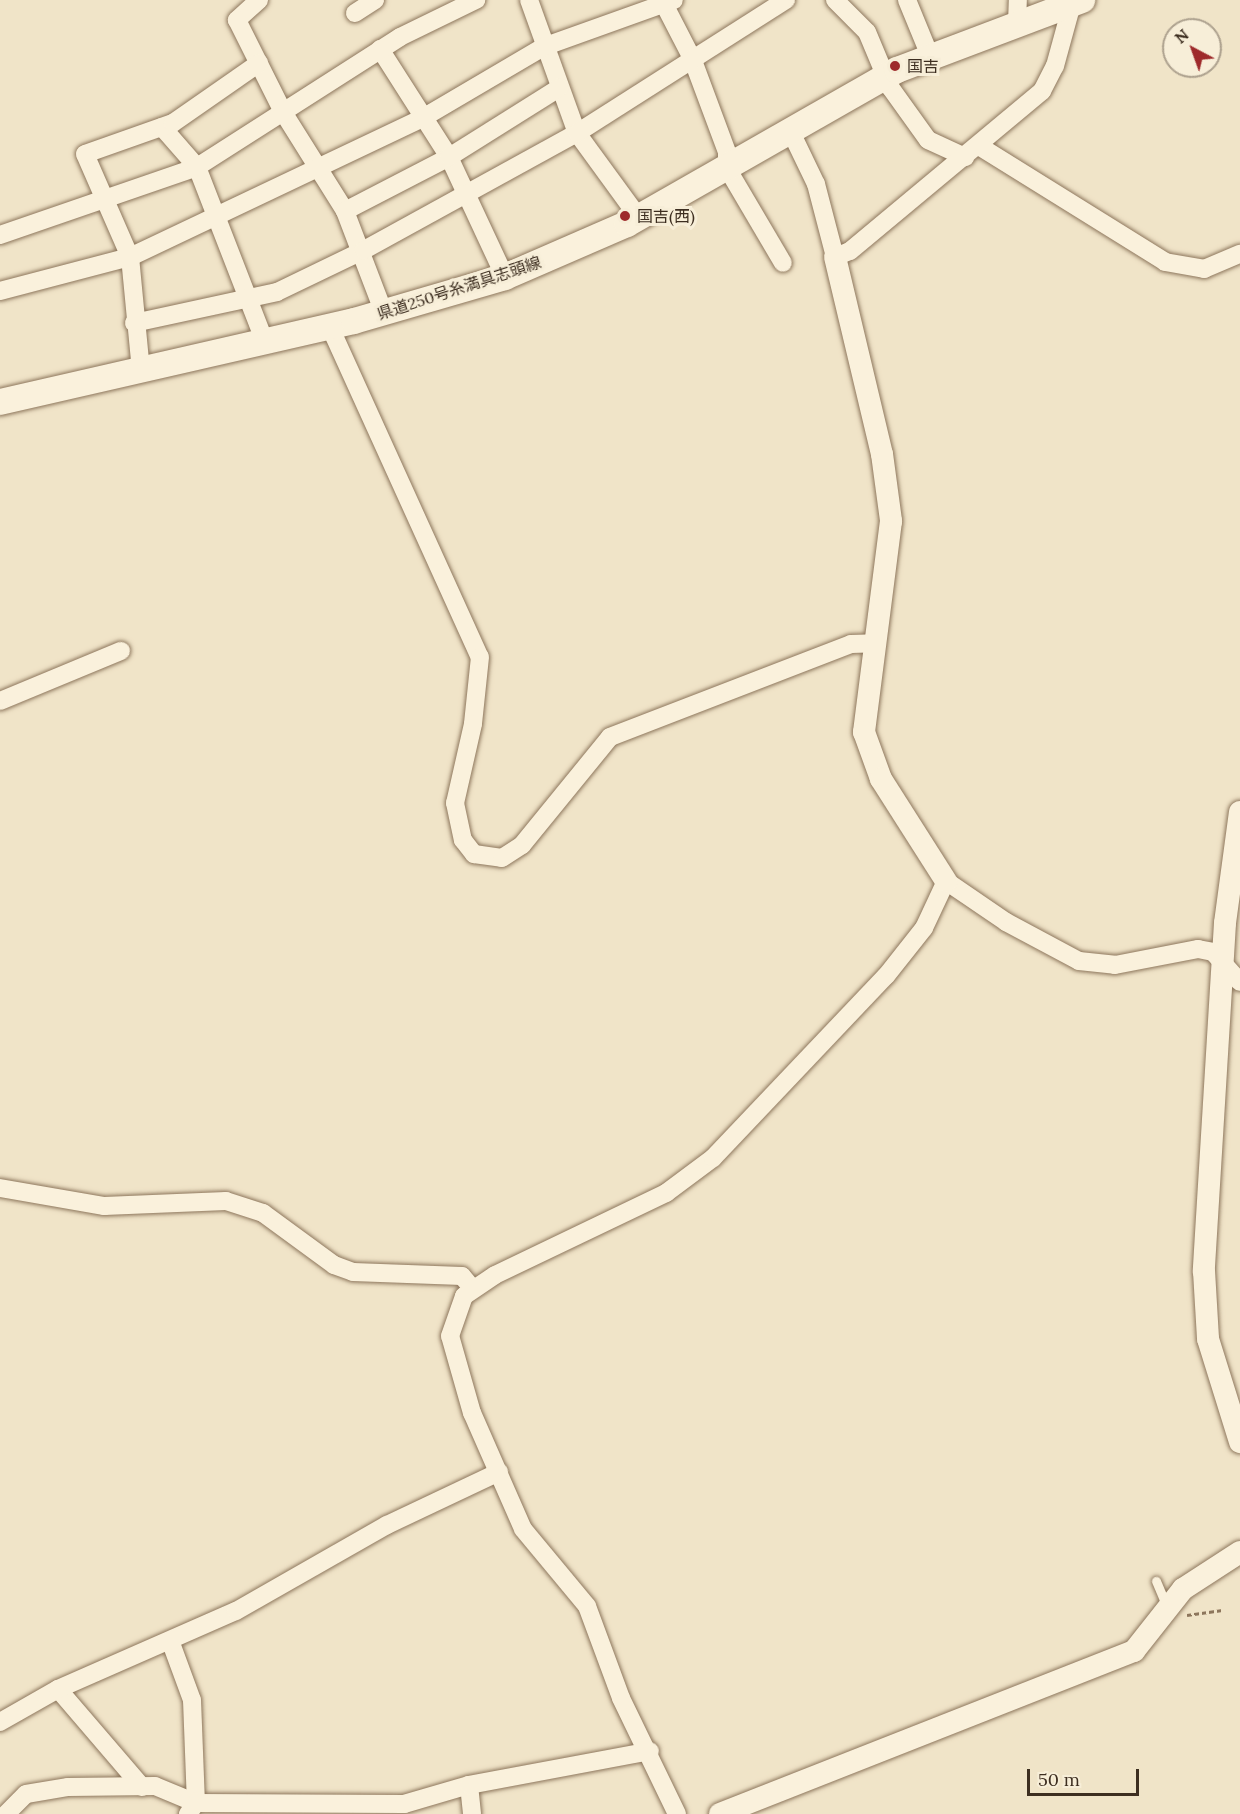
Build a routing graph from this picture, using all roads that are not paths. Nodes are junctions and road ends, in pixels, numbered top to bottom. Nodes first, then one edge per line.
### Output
1 (259, 0) edge
2 (375, 0) edge
3 (476, 0) edge
4 (529, 0) edge
5 (786, 0) edge
6 (835, 0) edge
7 (907, 0) edge
8 (1076, 1) edge
9 (666, 2) edge
10 (1018, 12) edge
11 (355, 13) dead end
12 (543, 47) junction
13 (380, 49) junction
14 (930, 56) junction
15 (692, 58) junction
16 (259, 63) junction
17 (886, 77) junction
18 (559, 88) junction
19 (283, 112) junction
20 (421, 119) junction
21 (162, 127) junction
22 (790, 130) junction
23 (577, 133) junction
24 (972, 151) junction
25 (449, 157) junction
26 (196, 167) junction
27 (727, 168) junction
28 (316, 169) junction
29 (463, 195) junction
30 (107, 200) junction
31 (345, 212) junction
32 (216, 216) junction
33 (639, 218) junction
34 (0, 235) edge
35 (364, 250) junction
36 (1240, 254) edge
37 (834, 256) junction
38 (130, 257) junction
39 (783, 263) dead end
40 (505, 277) junction
41 (0, 291) edge
42 (249, 298) junction
43 (384, 313) junction
44 (134, 322) junction
45 (330, 327) junction
46 (265, 342) junction
47 (141, 371) junction
48 (0, 402) edge
49 (874, 643) junction
50 (121, 651) dead end
51 (0, 701) edge
52 (1240, 812) edge
53 (946, 881) junction
54 (1222, 960) junction
55 (1240, 982) edge
56 (0, 1188) edge
57 (473, 1288) junction
58 (1240, 1442) edge
59 (499, 1472) junction
60 (1240, 1552) edge
61 (1156, 1581) dead end
62 (1176, 1612) junction
63 (171, 1643) junction
64 (58, 1689) junction
65 (0, 1722) edge
66 (650, 1751) junction
67 (469, 1785) junction
68 (142, 1787) junction
69 (192, 1808) edge
70 (6, 1814) edge
71 (472, 1814) edge
72 (677, 1814) edge
73 (720, 1814) edge

1 - 16 street
2 - 11 street
3 - 13 street
4 - 12 street
5 - 15 street
6 - 17 street
7 - 14 street
8 - 10 main road, 県道250号糸満具志頭線
8 - 24 street
9 - 12 street
9 - 15 street
10 - 14 main road, 県道250号糸満具志頭線
12 - 18 street
12 - 20 street
13 - 19 street
13 - 20 street
14 - 17 main road, 県道250号糸満具志頭線
15 - 23 street
15 - 27 street
16 - 19 street
16 - 21 street
17 - 22 main road, 県道250号糸満具志頭線
17 - 24 street
18 - 23 street
18 - 25 street
19 - 26 street
19 - 28 street
20 - 25 street
20 - 28 street
21 - 26 street
21 - 30 street
22 - 27 main road, 県道250号糸満具志頭線
22 - 37 street
23 - 29 street
23 - 33 street
24 - 36 street
24 - 37 street
25 - 29 street
25 - 31 street
26 - 30 street
26 - 32 street
27 - 33 main road, 県道250号糸満具志頭線
27 - 39 street
28 - 31 street
28 - 32 street
29 - 35 street
29 - 40 street
30 - 34 street
30 - 38 street
31 - 35 street
32 - 38 street
32 - 42 street
33 - 40 main road, 県道250号糸満具志頭線
35 - 42 street
35 - 43 street
37 - 49 street
38 - 41 street
38 - 44 street
40 - 43 main road, 県道250号糸満具志頭線
42 - 44 street
42 - 46 street
43 - 45 main road, 県道250号糸満具志頭線
44 - 47 street
45 - 46 main road, 県道250号糸満具志頭線
45 - 49 street
46 - 47 main road, 県道250号糸満具志頭線
47 - 48 main road, 県道250号糸満具志頭線
49 - 53 street
50 - 51 street
52 - 54 street
53 - 54 street
53 - 57 street
54 - 55 street
54 - 58 street
56 - 57 street
57 - 59 street
59 - 63 street
59 - 66 street
60 - 62 street
61 - 62 lane
62 - 73 street
63 - 64 street
63 - 69 street
64 - 65 street
64 - 68 street
66 - 67 street
66 - 72 street
67 - 69 street
67 - 71 street
68 - 69 street
68 - 70 street

